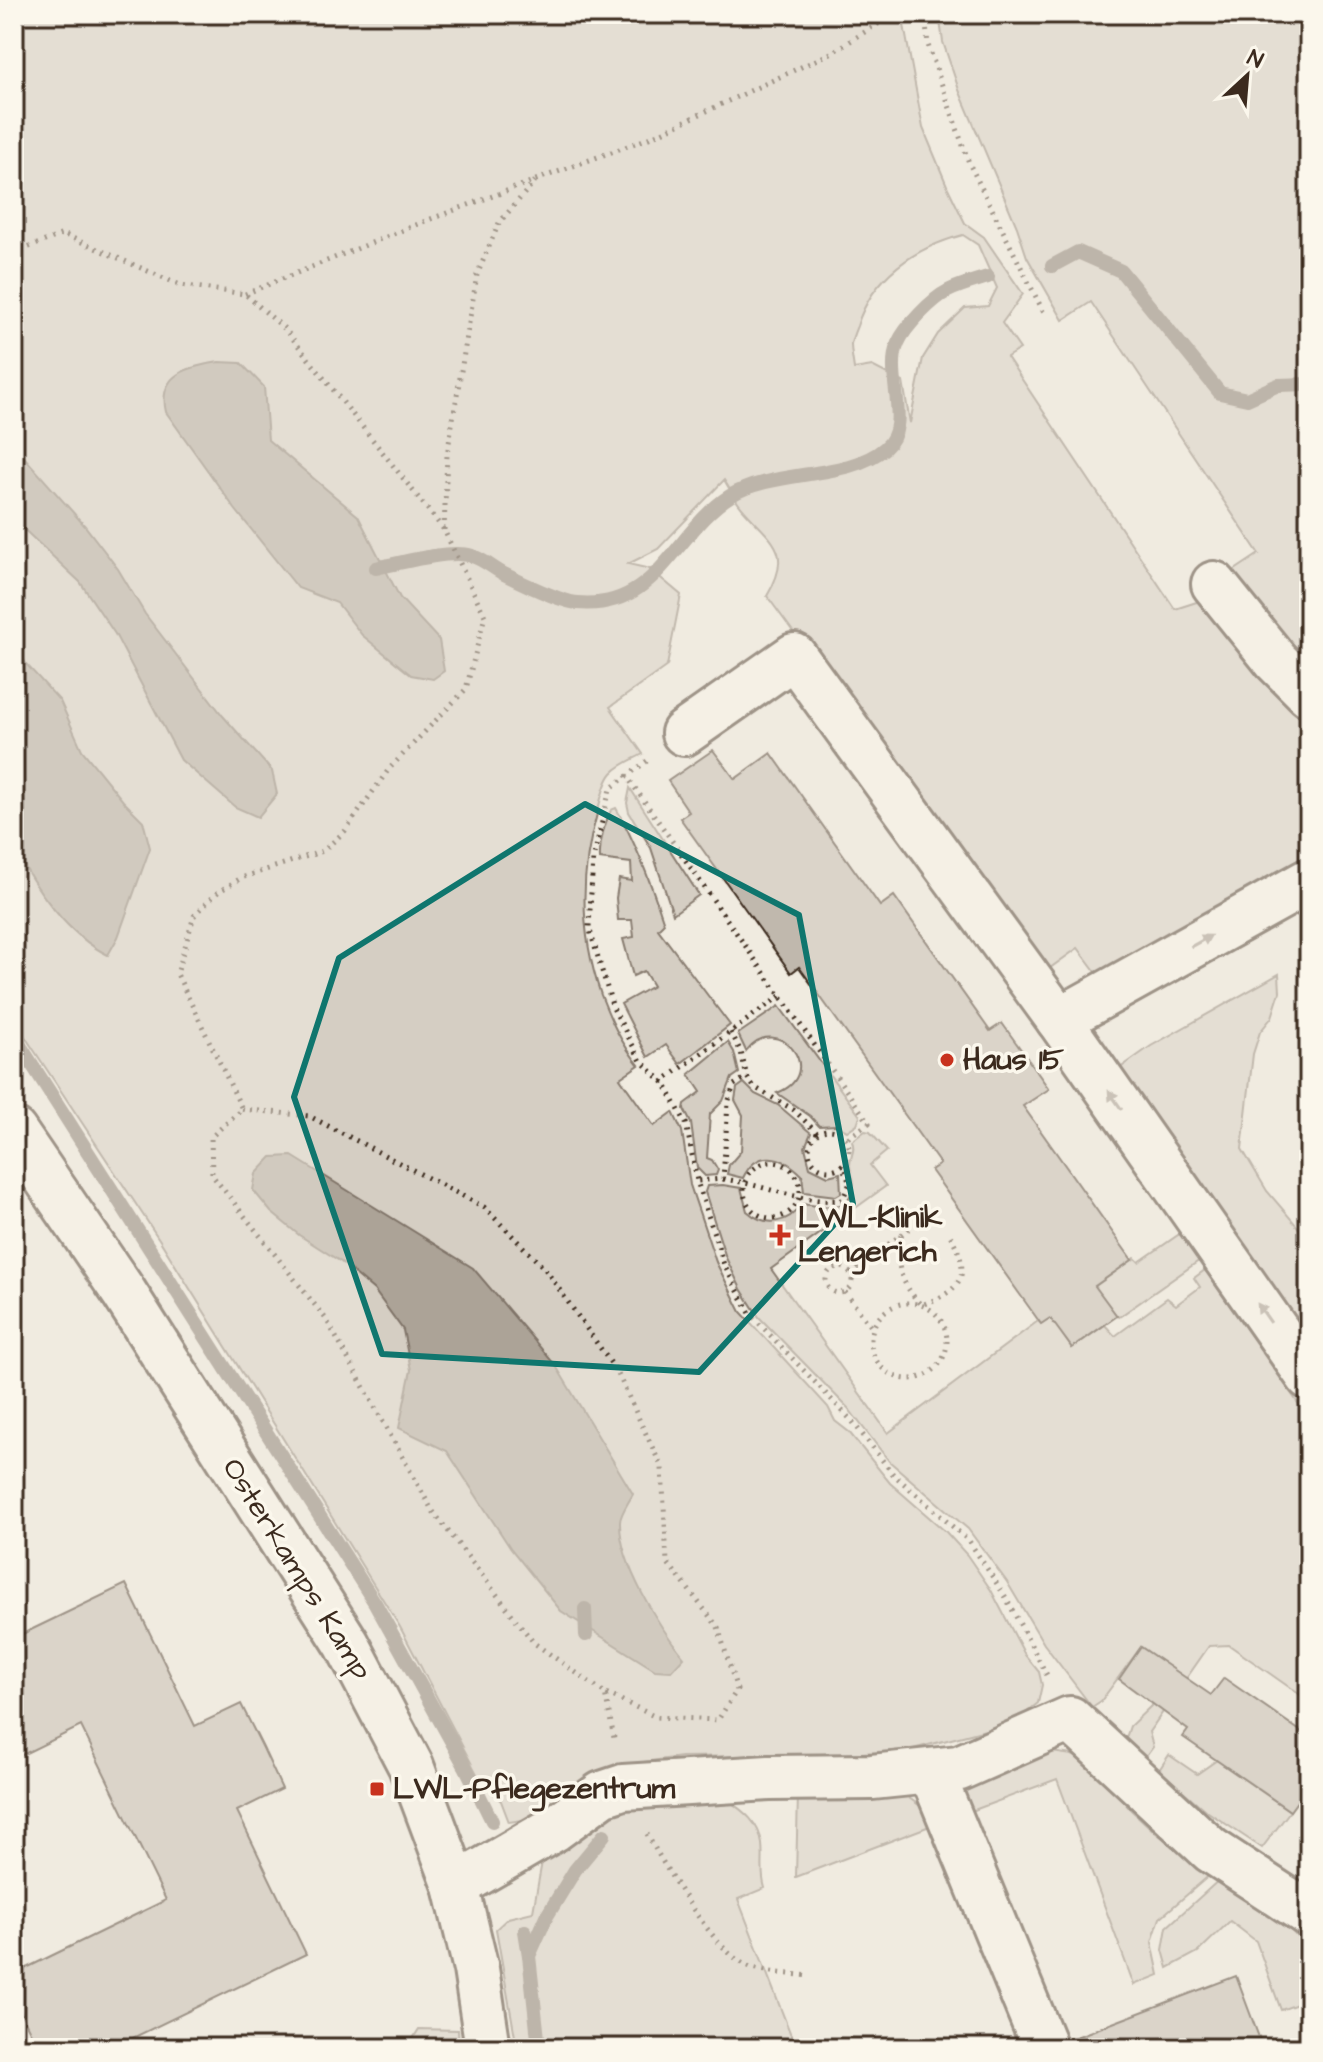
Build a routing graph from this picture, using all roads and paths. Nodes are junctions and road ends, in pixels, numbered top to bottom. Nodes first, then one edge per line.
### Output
1 (894, 14) edge
2 (925, 14) edge
3 (535, 180) junction
4 (14, 253) edge
5 (245, 294) junction
6 (1044, 313) dead end
7 (444, 530) junction
8 (1214, 584) dead end
9 (1309, 694) edge
10 (684, 733) joint
11 (626, 775) junction
12 (1309, 881) edge
13 (780, 996) junction
14 (1059, 1020) junction
15 (731, 1032) junction
16 (747, 1077) junction
17 (662, 1082) junction
18 (242, 1109) junction
19 (14, 1131) edge
20 (817, 1133) junction
21 (846, 1139) junction
22 (842, 1166) junction
23 (723, 1179) junction
24 (697, 1181) junction
25 (745, 1182) junction
26 (800, 1197) junction
27 (910, 1228) dead end
28 (901, 1235) junction
29 (950, 1235) dead end
30 (850, 1273) junction
31 (845, 1292) junction
32 (921, 1305) junction
33 (873, 1329) junction
34 (1309, 1377) edge
35 (605, 1693) junction
36 (1070, 1719) junction
37 (931, 1771) junction
38 (623, 1787) junction
39 (456, 1886) junction
40 (1309, 1914) edge
41 (810, 1976) dead end
42 (488, 2048) edge
43 (1045, 2048) edge

1 - 3 path
2 - 6 path
3 - 5 path
3 - 7 path
4 - 5 path
5 - 7 path
7 - 18 path
8 - 9 street
10 - 11 path
10 - 14 street
11 - 13 path
11 - 17 path
14 -> 12 street
13 - 15 path
13 - 21 path
34 -> 14 street
15 - 16 path
15 - 17 path
16 - 20 path
16 - 23 path
17 - 24 path
18 - 35 path
18 - 35 path
19 - 39 street, Osterkamps Kamp
20 - 21 path
20 - 22 path
21 - 22 path
22 - 26 path
23 - 24 path
23 - 25 path
24 - 36 path
25 - 26 path
25 - 26 path
25 - 26 path
27 - 28 path
28 - 30 path
28 - 32 path
29 - 32 path
30 - 31 path
30 - 31 path
31 - 33 path
32 - 33 path
32 - 33 path
35 - 38 path
36 - 37 street
36 - 40 street
37 - 38 street
37 - 43 street
38 - 39 street
38 - 41 path
39 - 42 street, Osterkamps Kamp

